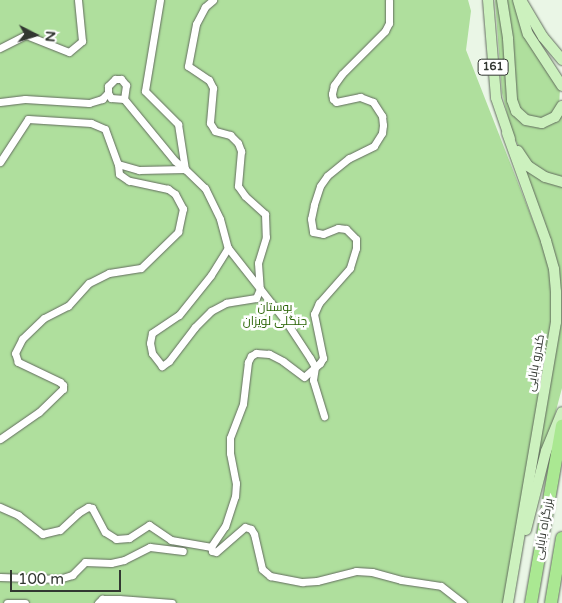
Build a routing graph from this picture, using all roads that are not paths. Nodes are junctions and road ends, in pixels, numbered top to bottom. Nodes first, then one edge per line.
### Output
1 (78, 0) edge
2 (160, 0) edge
3 (213, 0) edge
4 (389, 0) edge
5 (488, 0) edge
6 (502, 0) edge
7 (520, 0) edge
8 (0, 48) edge
9 (562, 60) edge
10 (562, 86) edge
11 (108, 93) junction
12 (124, 99) junction
13 (0, 102) edge
14 (562, 106) edge
15 (507, 133) junction
16 (0, 162) edge
17 (118, 164) junction
18 (185, 169) junction
19 (562, 182) edge
20 (228, 248) junction
21 (260, 289) junction
22 (315, 367) junction
23 (562, 412) edge
24 (324, 416) dead end
25 (562, 426) edge
26 (0, 439) edge
27 (0, 507) edge
28 (562, 538) edge
29 (211, 547) junction
30 (184, 551) dead end
31 (513, 571) junction
32 (0, 578) edge
33 (7, 603) edge
34 (25, 603) edge
35 (98, 603) edge
36 (172, 603) edge
37 (463, 603) edge
38 (508, 603) edge
39 (531, 603) edge
40 (551, 603) edge

1 - 8 street
2 - 18 street
3 - 21 street
4 - 22 street
5 - 15 main road, 161
6 - 14 main road
7 - 9 main road
7 - 10 main road
11 - 12 street
11 - 12 street
11 - 13 street
12 - 18 street
15 - 19 main road, 161
15 - 31 main road, کندرو بابایی
16 - 17 street
17 - 18 street
17 - 26 street
18 - 20 street
20 - 21 street
20 - 21 street
21 - 22 street
22 - 24 street
22 - 29 street
23 - 31 main road
25 - 39 highway, بزرگراه بابایی
27 - 29 street
28 - 40 highway, بزرگراه بابایی
29 - 37 street
30 - 32 street
31 - 38 main road, کندرو بابایی
33 - 34 street
35 - 36 street

